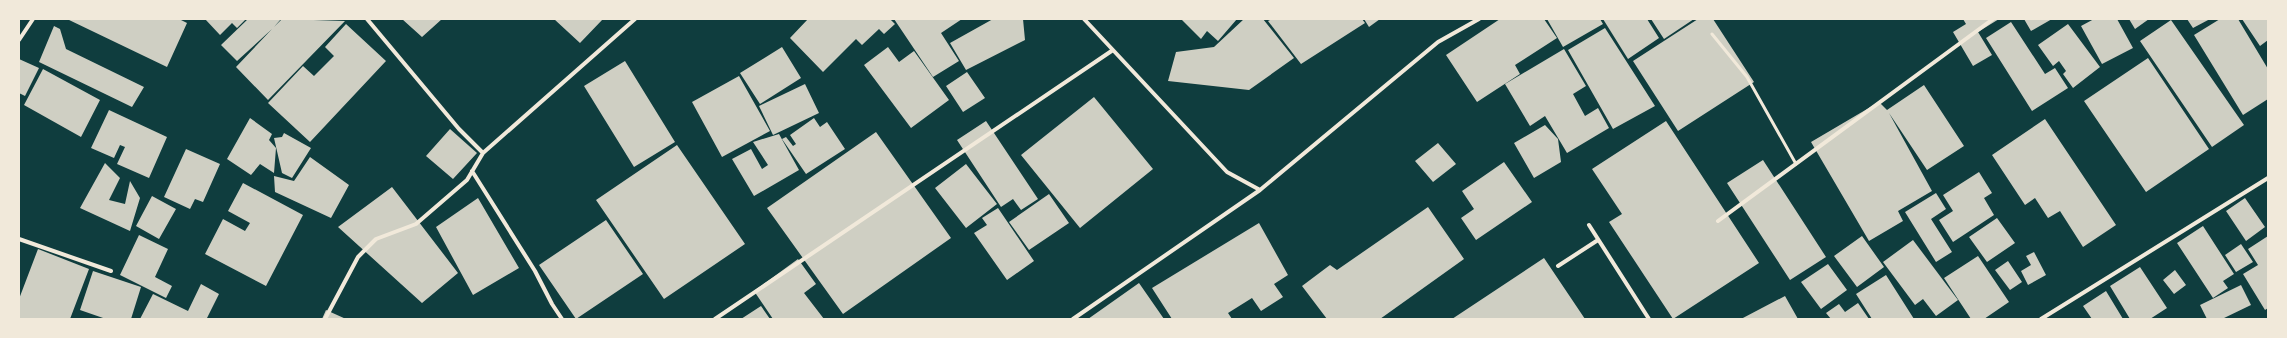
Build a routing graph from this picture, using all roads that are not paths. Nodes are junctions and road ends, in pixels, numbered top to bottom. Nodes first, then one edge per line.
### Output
1 (33, 19) edge
2 (367, 19) edge
3 (635, 19) edge
4 (1084, 19) edge
5 (1479, 19) edge
6 (1993, 19) edge
7 (1712, 34) dead end
8 (19, 40) edge
9 (1113, 50) junction
10 (483, 153) junction
11 (1796, 164) junction
12 (472, 171) junction
13 (2268, 178) edge
14 (1260, 190) junction
15 (1718, 221) dead end
16 (1588, 225) dead end
17 (19, 238) edge
18 (1598, 240) junction
19 (1558, 266) dead end
20 (111, 271) dead end
21 (325, 319) edge
22 (562, 319) edge
23 (715, 319) edge
24 (1073, 319) edge
25 (1649, 319) edge
26 (2041, 319) edge

1 - 8 street
2 - 10 street
3 - 10 street
4 - 9 street
5 - 14 street
6 - 11 street
7 - 11 lane
9 - 14 street
9 - 23 street
10 - 12 street
11 - 15 street
12 - 21 street
12 - 22 street
13 - 26 street
14 - 24 street
16 - 18 street
17 - 20 street
18 - 19 street
18 - 25 street

